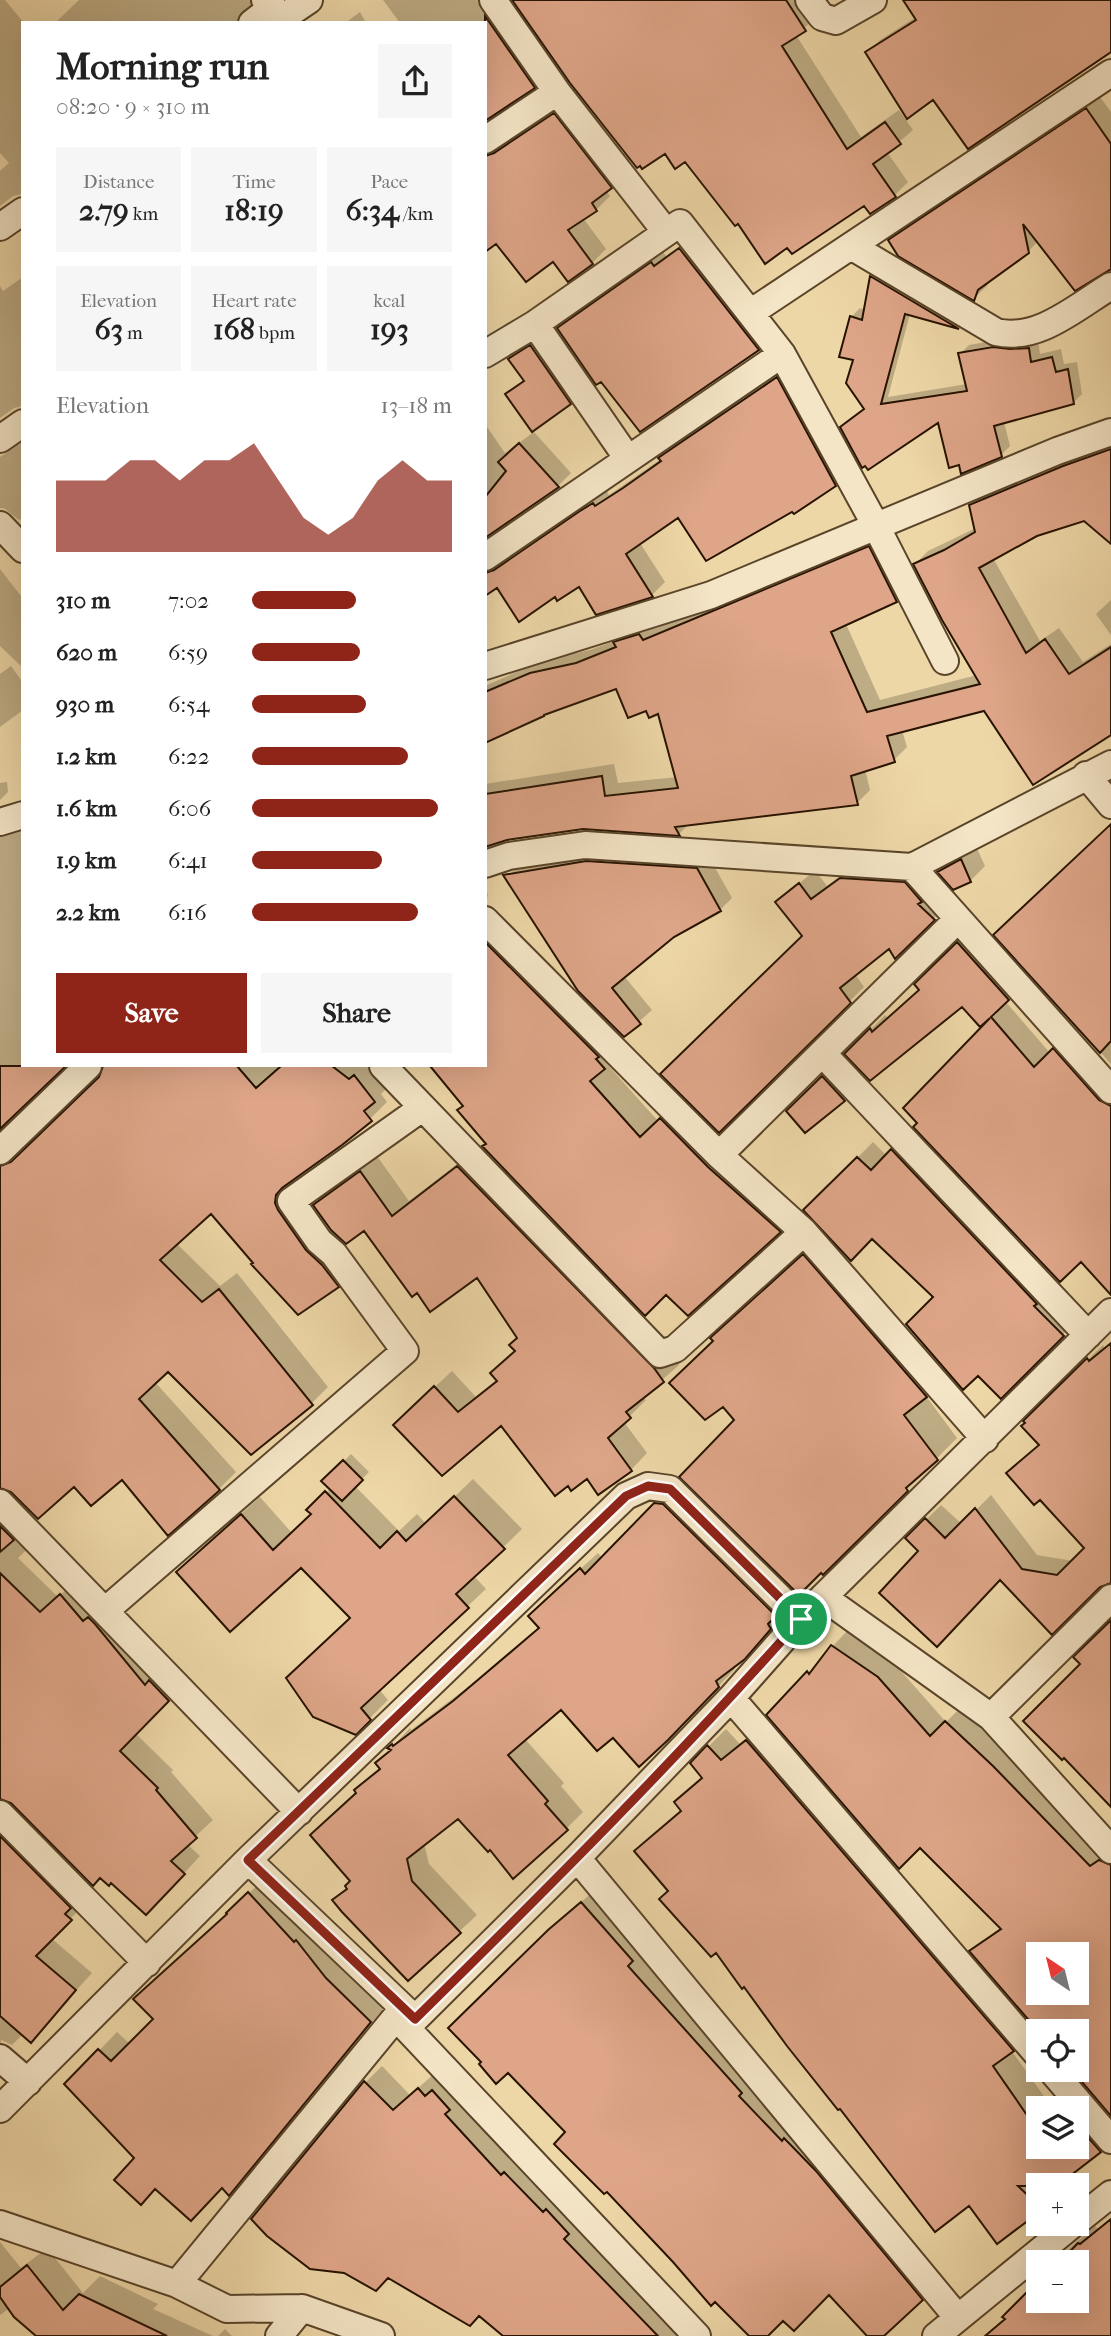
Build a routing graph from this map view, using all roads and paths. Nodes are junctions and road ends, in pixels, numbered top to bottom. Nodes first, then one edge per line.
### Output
1 (265, 0) edge
2 (309, 0) edge
3 (493, 0) edge
4 (809, 0) edge
5 (873, 0) edge
6 (254, 21) edge
7 (278, 21) edge
8 (1111, 73) edge
9 (557, 92) junction
10 (487, 139) edge
11 (21, 212) edge
12 (0, 227) edge
13 (666, 232) junction
14 (850, 246) junction
15 (1111, 286) edge
16 (750, 313) junction
17 (534, 324) junction
18 (487, 353) edge
19 (782, 354) junction
20 (21, 424) edge
21 (1111, 432) edge
22 (0, 439) edge
23 (628, 458) junction
24 (0, 525) edge
25 (876, 526) junction
26 (21, 547) edge
27 (487, 556) edge
28 (945, 662) dead end
29 (487, 665) edge
30 (1111, 764) edge
31 (1086, 775) junction
32 (1111, 804) edge
33 (21, 816) edge
34 (0, 822) edge
35 (487, 863) edge
36 (912, 867) junction
37 (958, 919) junction
38 (487, 922) edge
39 (823, 1054) junction
40 (87, 1067) edge
41 (384, 1067) edge
42 (1111, 1090) edge
43 (422, 1108) junction
44 (0, 1151) edge
45 (719, 1155) junction
46 (804, 1232) junction
47 (1111, 1312) edge
48 (1088, 1335) junction
49 (985, 1438) junction
50 (0, 1503) edge
51 (823, 1597) junction
52 (1111, 1598) edge
53 (106, 1610) junction
54 (801, 1619) junction
55 (731, 1698) junction
56 (991, 1717) junction
57 (299, 1812) junction
58 (0, 1814) edge
59 (1111, 1850) edge
60 (577, 1858) junction
61 (248, 1860) junction
62 (147, 1963) junction
63 (405, 2018) junction
64 (1026, 2041) edge
65 (0, 2058) edge
66 (28, 2082) junction
67 (1061, 2082) edge
68 (0, 2109) edge
69 (1111, 2140) edge
70 (1111, 2193) edge
71 (1089, 2211) edge
72 (0, 2224) edge
73 (1059, 2236) edge
74 (177, 2284) junction
75 (302, 2308) junction
76 (958, 2318) junction
77 (279, 2336) edge
78 (380, 2336) edge
79 (697, 2336) edge
80 (936, 2336) edge

1 - 6 street
2 - 7 street
3 - 9 street
4 - 5 street
8 - 14 street
9 - 10 street
9 - 13 street
11 - 12 street
13 - 16 street
13 - 17 street
14 - 15 street
14 - 16 street
16 - 19 street
17 - 18 street
17 - 23 street
19 - 23 street
19 - 25 street
20 - 22 street
21 - 25 street
23 - 27 street
24 - 26 street
25 - 28 street
25 - 29 street
30 - 31 street
31 - 32 street
31 - 36 street
33 - 34 street
35 - 36 street
36 - 37 street
37 - 39 street
37 - 42 street
38 - 45 street
39 - 45 street
39 - 48 street
40 - 44 street
41 - 43 street
43 - 46 street
43 - 53 street
45 - 46 street
46 - 49 street
47 - 48 street
48 - 49 street
49 - 51 street
50 - 53 street
51 - 54 street
51 - 56 street
52 - 56 street
53 - 57 street
54 - 55 street
54 - 57 street
55 - 60 street
55 - 64 street
56 - 59 street
57 - 61 street
58 - 62 street
60 - 63 street
60 - 76 street
61 - 62 street
61 - 63 street
62 - 66 street
63 - 74 street
63 - 79 street
65 - 66 street
66 - 68 street
67 - 69 street
70 - 71 street
72 - 74 street
73 - 76 street
74 - 75 street
75 - 77 street
75 - 78 street
76 - 80 street

